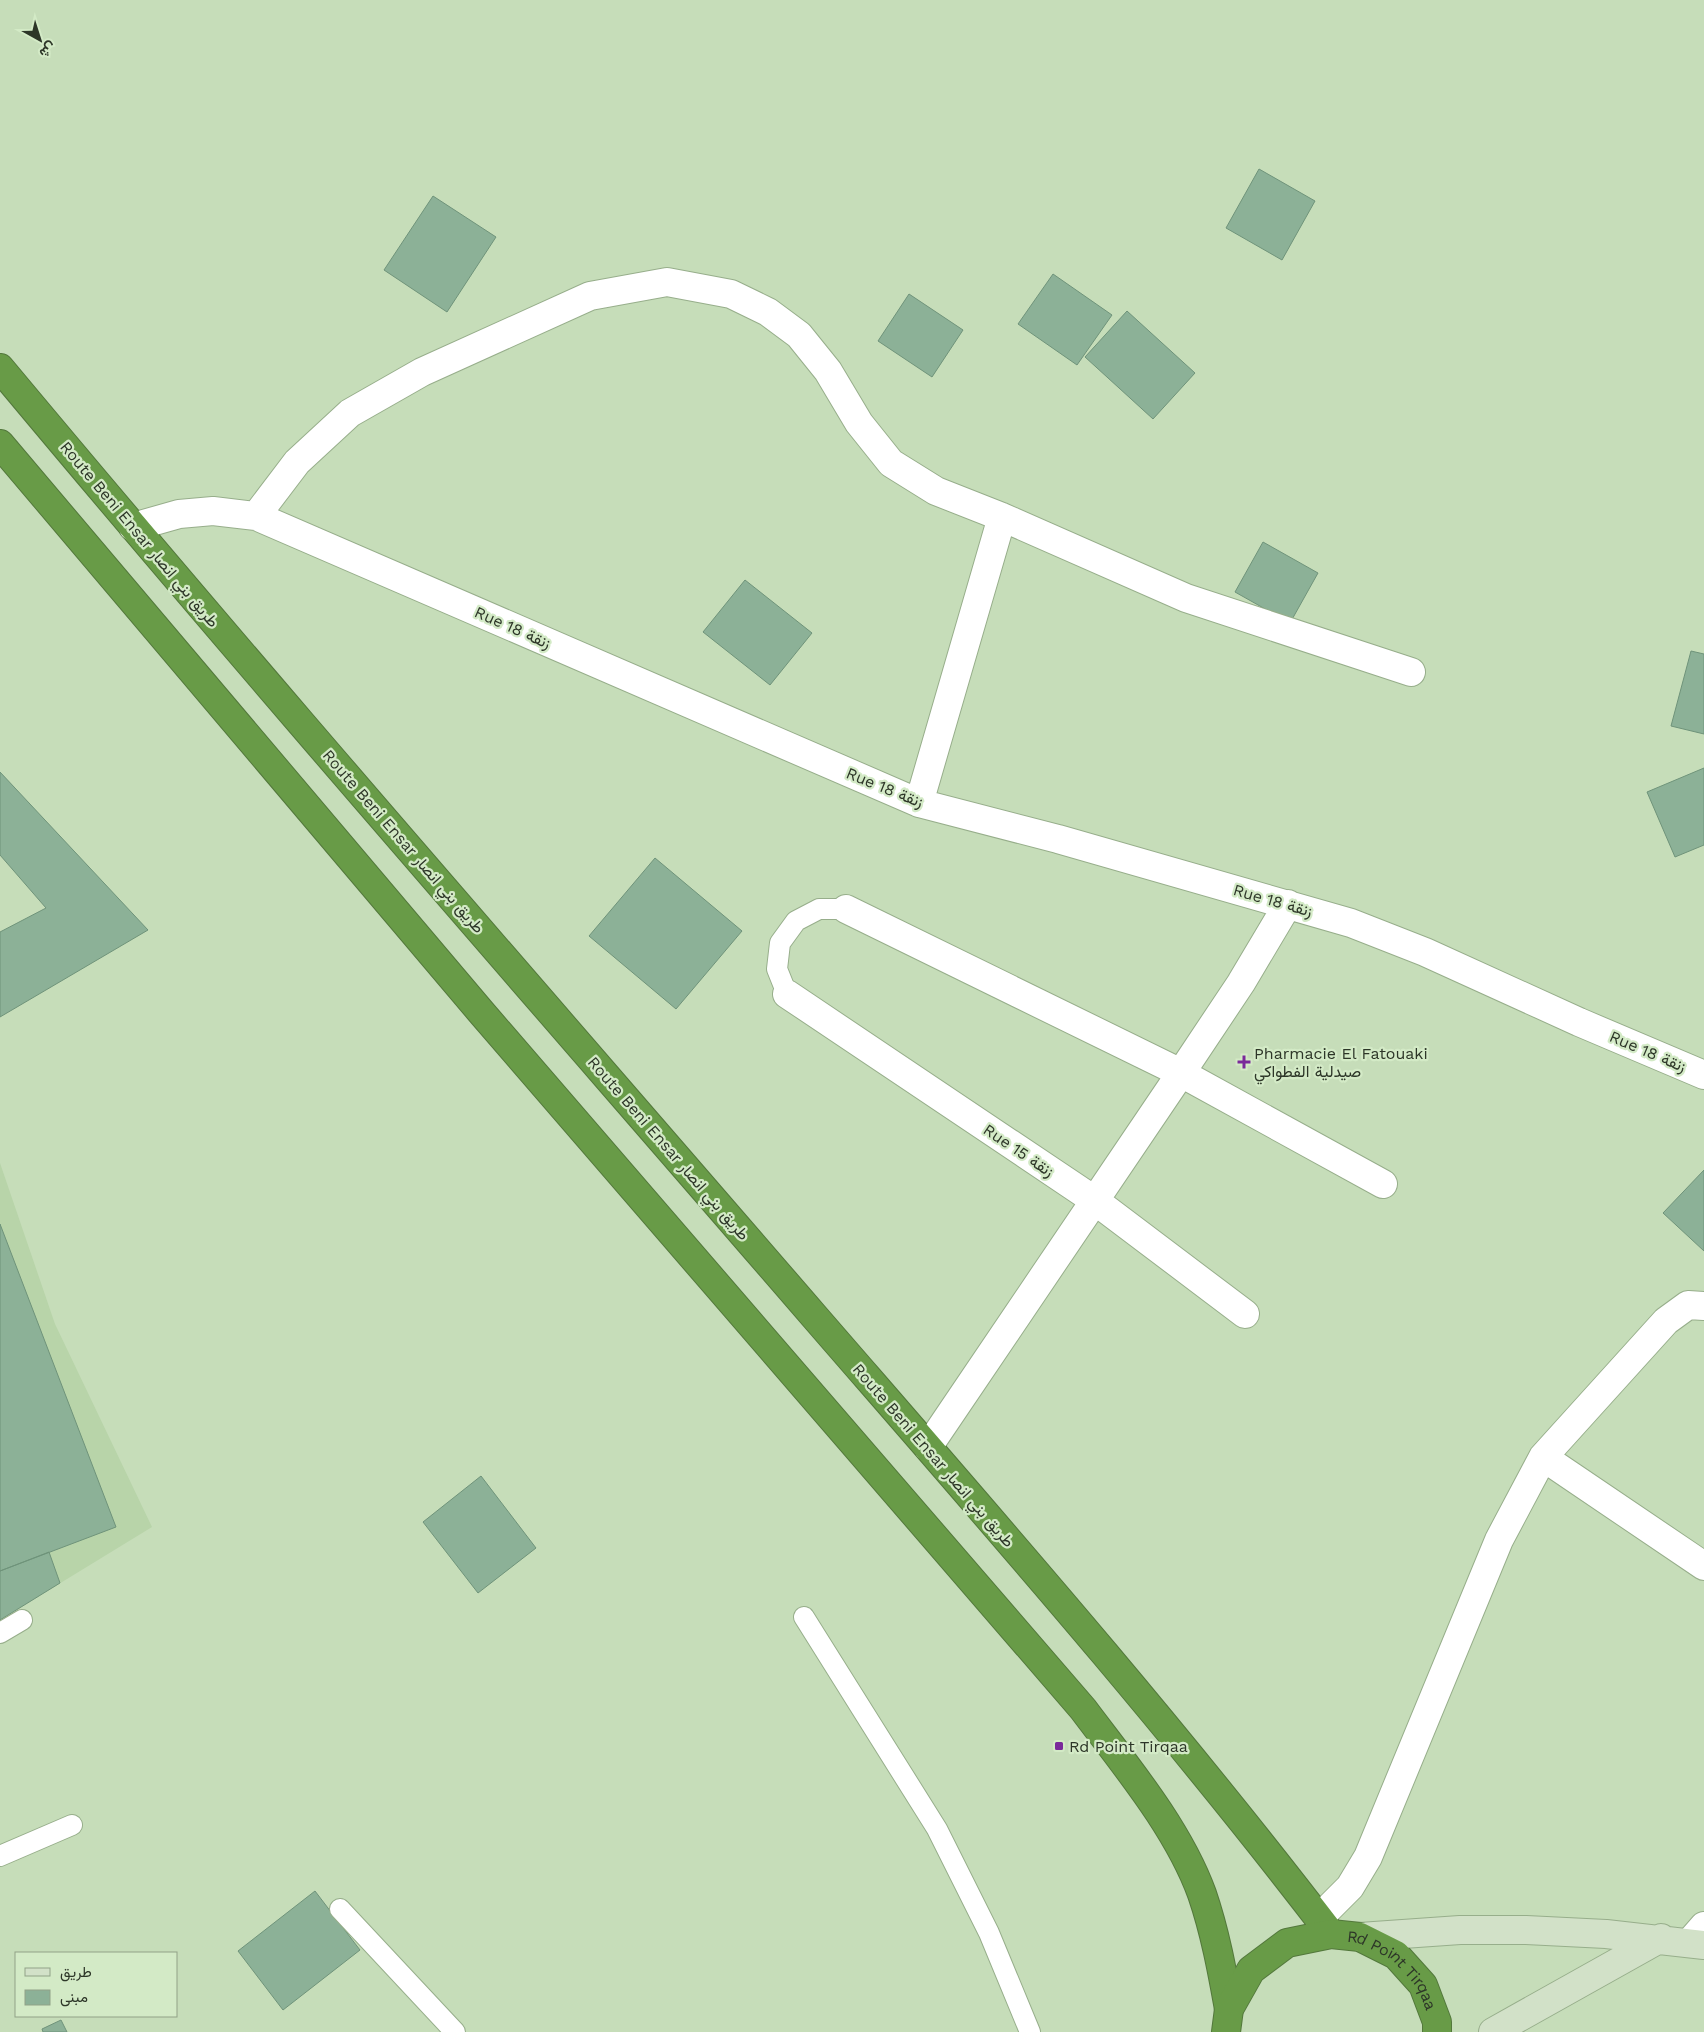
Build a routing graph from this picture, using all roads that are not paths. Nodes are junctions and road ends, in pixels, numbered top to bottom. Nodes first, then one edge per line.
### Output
1 (0, 368) edge
2 (0, 444) edge
3 (256, 516) junction
4 (1002, 517) junction
5 (133, 527) junction
6 (1411, 672) dead end
7 (919, 803) junction
8 (1288, 904) junction
9 (846, 909) joint
10 (787, 994) joint
11 (1181, 1074) junction
12 (1704, 1075) edge
13 (1383, 1184) dead end
14 (1094, 1200) junction
15 (1704, 1306) edge
16 (1245, 1314) dead end
17 (928, 1447) junction
18 (1543, 1457) junction
19 (1704, 1566) edge
20 (804, 1617) dead end
21 (22, 1620) dead end
22 (0, 1633) edge
23 (72, 1825) dead end
24 (0, 1856) edge
25 (340, 1909) dead end
26 (1325, 1926) junction
27 (1360, 1938) junction
28 (1661, 1938) junction
29 (1699, 1938) edge
30 (1227, 2020) edge
31 (1506, 2029) edge
32 (455, 2032) edge
33 (1030, 2032) edge
34 (1437, 2032) edge

1 - 5 highway, Route Beni Ensar طريق بني انصار
2 - 30 highway
3 - 4 street
3 - 5 street, Rue 18 زنقة
3 - 7 street, Rue 18 زنقة
4 - 6 street
4 - 7 street
5 - 17 highway, Route Beni Ensar طريق بني انصار
7 - 8 street, Rue 18 زنقة
8 - 11 street
8 - 12 street, Rue 18 زنقة
9 - 10 lane
9 - 11 street
10 - 14 street, Rue 15 زنقة
11 - 13 street
11 - 14 street
14 - 16 street, Rue 15 زنقة
14 - 17 street
15 - 18 street
17 - 26 highway, Route Beni Ensar طريق بني انصار
18 - 19 street
18 - 26 street
20 - 33 lane
21 - 22 lane
23 - 24 lane
25 - 32 lane
26 - 27 highway, Rd Point Tirqaa
26 - 30 highway, Rd Point Tirqaa
27 - 28 street
27 - 34 highway, Rd Point Tirqaa
28 - 29 street
28 - 31 street

